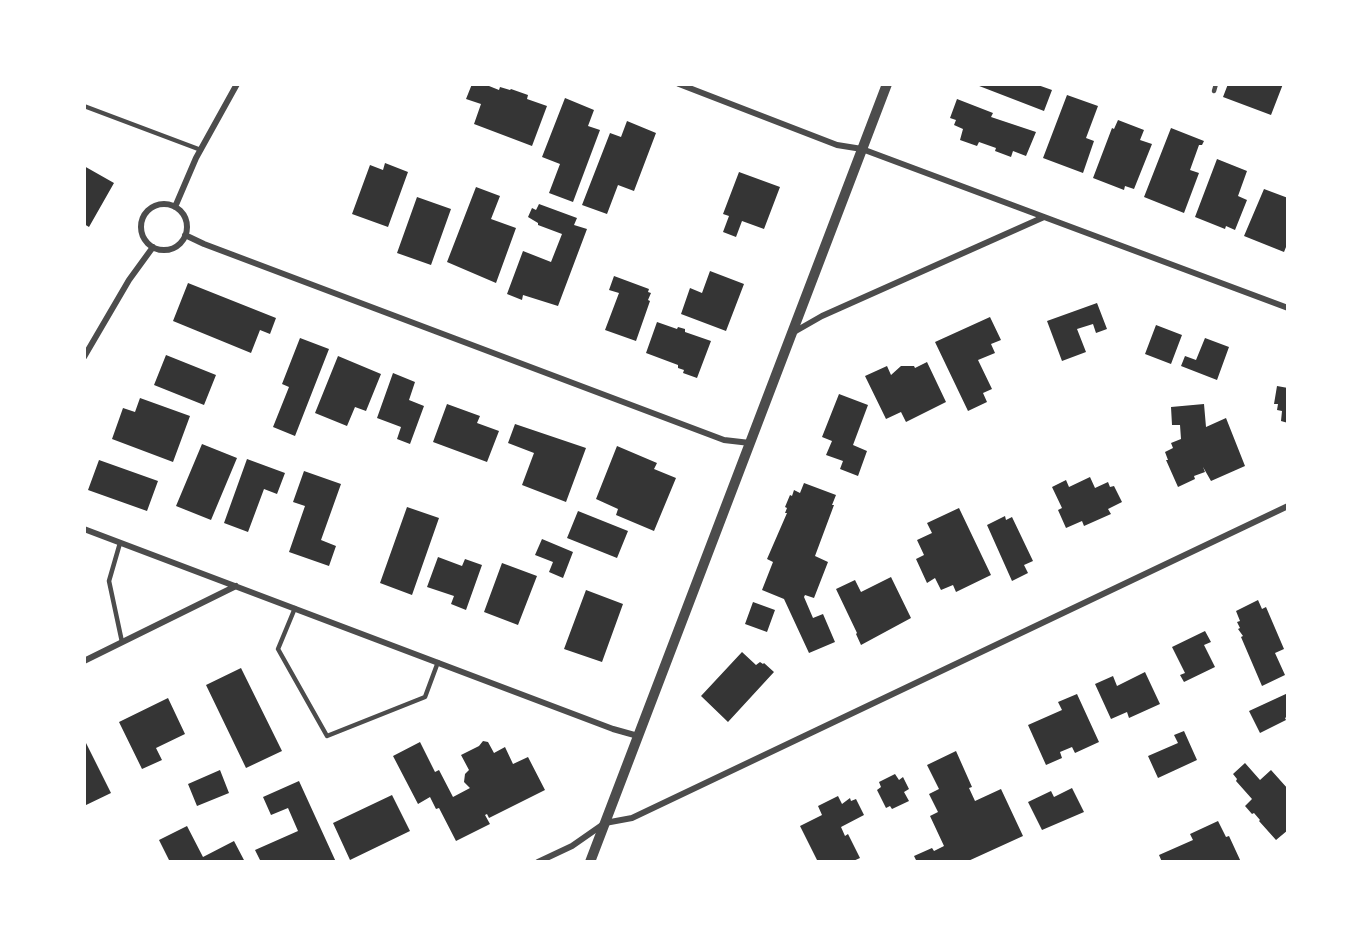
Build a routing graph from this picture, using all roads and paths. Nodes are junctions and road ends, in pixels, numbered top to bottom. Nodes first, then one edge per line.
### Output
1 (237, 84) edge
2 (678, 84) edge
3 (887, 84) edge
4 (1216, 84) edge
5 (1214, 91) dead end
6 (84, 106) edge
7 (862, 149) junction
8 (201, 150) junction
9 (175, 207) junction
10 (1044, 217) junction
11 (185, 235) junction
12 (153, 247) junction
13 (1288, 308) edge
14 (792, 332) junction
15 (84, 357) edge
16 (750, 443) junction
17 (1288, 506) edge
18 (84, 529) edge
19 (120, 543) junction
20 (236, 586) junction
21 (295, 608) junction
22 (122, 642) junction
23 (84, 661) edge
24 (438, 662) junction
25 (638, 736) junction
26 (605, 823) junction
27 (538, 862) edge
28 (590, 862) edge

1 - 8 street
2 - 7 street
3 - 7 street
4 - 5 lane
6 - 8 lane
7 - 10 street
7 - 14 street
8 - 9 street
9 - 11 street
9 - 12 street
10 - 13 street
10 - 14 street
11 - 12 street
11 - 16 street
12 - 15 street
14 - 16 street
16 - 25 street
17 - 26 street
18 - 19 street
19 - 20 street
19 - 22 lane
20 - 21 street
20 - 22 street
21 - 24 street
21 - 24 lane
22 - 23 street
24 - 25 street
25 - 26 street
26 - 27 street
26 - 28 street

